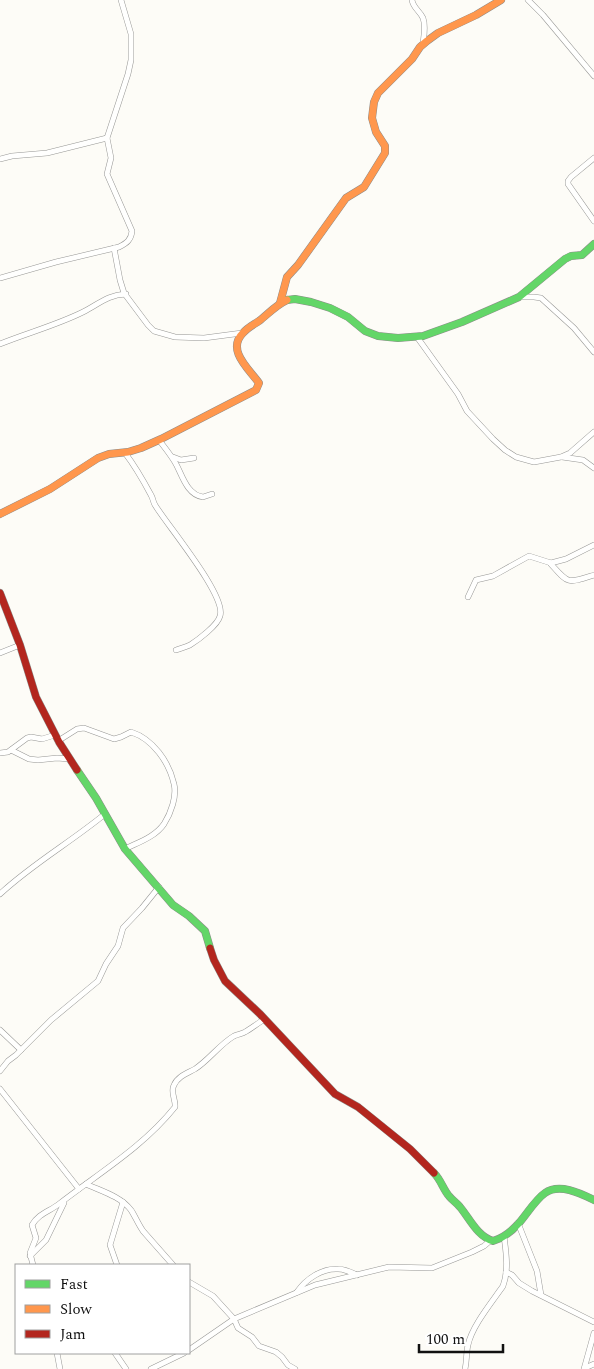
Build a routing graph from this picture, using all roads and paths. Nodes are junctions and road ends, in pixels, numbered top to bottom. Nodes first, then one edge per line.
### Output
1 (121, 0) edge
2 (412, 0) edge
3 (501, 0) edge
4 (528, 0) edge
5 (423, 44) junction
6 (594, 76) edge
7 (107, 138) junction
8 (594, 158) edge
9 (0, 159) edge
10 (594, 221) edge
11 (594, 244) edge
12 (114, 248) junction
13 (0, 278) edge
14 (126, 294) junction
15 (519, 297) junction
16 (280, 303) junction
17 (242, 333) junction
18 (417, 337) junction
19 (0, 344) edge
20 (594, 352) edge
21 (594, 432) edge
22 (159, 440) junction
23 (125, 453) junction
24 (171, 456) junction
25 (561, 457) junction
26 (194, 458) dead end
27 (594, 468) edge
28 (212, 494) dead end
29 (0, 514) edge
30 (594, 545) edge
31 (550, 563) junction
32 (594, 575) edge
33 (0, 593) edge
34 (468, 597) dead end
35 (20, 645) junction
36 (176, 650) dead end
37 (0, 653) edge
38 (57, 738) junction
39 (11, 750) junction
40 (0, 754) edge
41 (69, 758) junction
42 (105, 814) junction
43 (126, 849) junction
44 (158, 887) junction
45 (0, 894) edge
46 (265, 1019) junction
47 (0, 1030) edge
48 (20, 1050) junction
49 (0, 1072) edge
50 (0, 1089) edge
51 (86, 1184) junction
52 (79, 1190) junction
53 (65, 1200) junction
54 (594, 1200) edge
55 (123, 1202) junction
56 (518, 1223) junction
57 (504, 1236) junction
58 (490, 1240) junction
59 (30, 1256) junction
60 (33, 1264) edge
61 (117, 1264) edge
62 (173, 1264) edge
63 (506, 1272) junction
64 (357, 1275) junction
65 (190, 1283) edge
66 (297, 1292) junction
67 (541, 1295) junction
68 (234, 1319) junction
69 (594, 1322) edge
70 (594, 1332) edge
71 (190, 1349) edge
72 (60, 1354) edge
73 (115, 1354) edge
74 (182, 1354) edge
75 (594, 1364) edge
76 (584, 1368) edge
77 (60, 1369) edge
78 (126, 1369) edge
79 (151, 1369) edge
80 (295, 1369) edge
81 (465, 1369) edge

1 - 7 street
2 - 5 street
3 - 5 street
4 - 6 street
5 - 16 street
7 - 9 street
7 - 12 street
8 - 10 street
11 - 15 street
12 - 13 street
12 - 14 street
14 - 17 street
14 - 19 street
15 - 18 street
15 - 20 street
16 - 17 street
16 - 18 street
17 - 22 street
18 - 25 street
21 - 25 street
22 - 23 street
22 - 24 street
23 - 29 street
23 - 36 street
24 - 26 street
24 - 28 street
25 - 27 street
30 - 31 street
31 - 32 street
31 - 34 street
33 - 35 street
35 - 37 street
35 - 38 street
38 - 39 street
38 - 41 street
38 - 43 street
39 - 40 street
39 - 41 street
41 - 42 street
42 - 43 street
42 - 45 street
43 - 44 street
44 - 46 street
44 - 48 street
46 - 51 street
46 - 58 street
47 - 48 street
48 - 49 street
50 - 52 street
51 - 52 street
51 - 55 street
52 - 53 street
53 - 59 street
53 - 59 street
54 - 56 street
55 - 61 street
55 - 62 street
56 - 57 street
56 - 67 street
57 - 58 street
57 - 63 street
58 - 64 street
59 - 60 street
63 - 67 street
63 - 81 street
64 - 66 street
64 - 66 street
65 - 68 street
66 - 68 street
67 - 69 street
68 - 71 street
68 - 80 street
70 - 76 street
72 - 77 street
73 - 78 street
74 - 79 street
75 - 76 street

